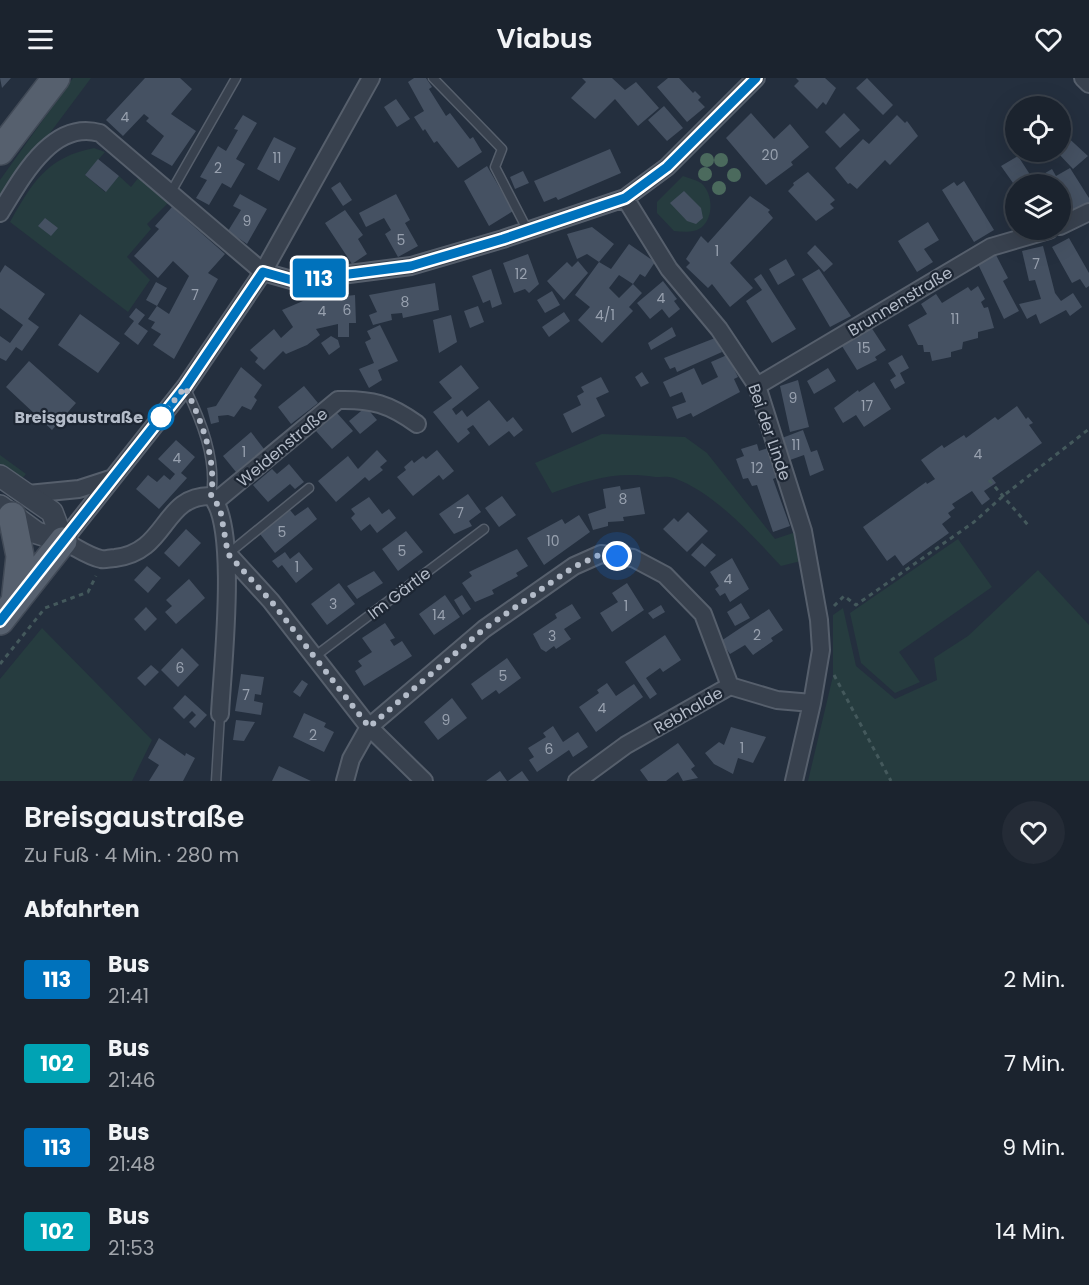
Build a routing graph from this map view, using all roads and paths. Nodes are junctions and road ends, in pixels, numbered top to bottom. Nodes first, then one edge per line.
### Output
1 (56, 78) edge
2 (236, 78) edge
3 (371, 78) edge
4 (433, 78) edge
5 (756, 78) edge
6 (1083, 78) edge
7 (1089, 84) edge
8 (0, 151) edge
9 (171, 192) junction
10 (625, 198) junction
11 (1089, 212) edge
12 (0, 213) edge
13 (1071, 221) edge
14 (528, 231) junction
15 (1015, 240) edge
16 (263, 272) junction
17 (757, 386) junction
18 (185, 387) junction
19 (417, 423) dead end
20 (1089, 429) edge
21 (0, 476) edge
22 (113, 478) junction
23 (989, 480) dead end
24 (309, 488) dead end
25 (28, 494) junction
26 (1003, 496) junction
27 (214, 499) junction
28 (6, 511) edge
29 (1028, 525) dead end
30 (484, 529) dead end
31 (63, 541) junction
32 (228, 554) junction
33 (100, 559) junction
34 (8, 612) edge
35 (819, 620) junction
36 (821, 650) junction
37 (314, 657) junction
38 (0, 664) edge
39 (730, 686) junction
40 (813, 703) junction
41 (220, 714) joint
42 (369, 727) junction
43 (216, 781) edge
44 (345, 781) edge
45 (424, 781) edge
46 (577, 781) edge
47 (794, 781) edge
48 (891, 781) edge

1 - 8 main road
2 - 9 lane
3 - 16 street
4 - 14 lane
5 - 10 street
6 - 7 street
9 - 12 street
9 - 16 street
10 - 14 street
10 - 17 street, Bei der Linde
11 - 13 street
14 - 16 street
15 - 17 street, Brunnenstraße
16 - 18 street
17 - 35 street, Bei der Linde
18 - 22 street
18 - 27 lane
19 - 27 street, Weidenstraße
20 - 26 path
21 - 25 street
22 - 25 street
22 - 31 street
23 - 26 path
24 - 32 lane
25 - 31 street
26 - 29 path
26 - 35 path
27 - 32 street
27 - 33 street, Weidenstraße
28 - 31 street
28 - 34 main road
30 - 37 lane, Im Gärtle
31 - 33 street
31 - 34 main road
32 - 37 street
32 - 41 street
33 - 38 path
35 - 36 street, Bei der Linde
36 - 40 street, Bei der Linde
36 - 48 path
37 - 42 street
39 - 40 street, Rebhalde
39 - 42 street
39 - 46 street, Rebhalde
40 - 47 street, Bei der Linde
41 - 43 lane
42 - 44 street
42 - 45 street

